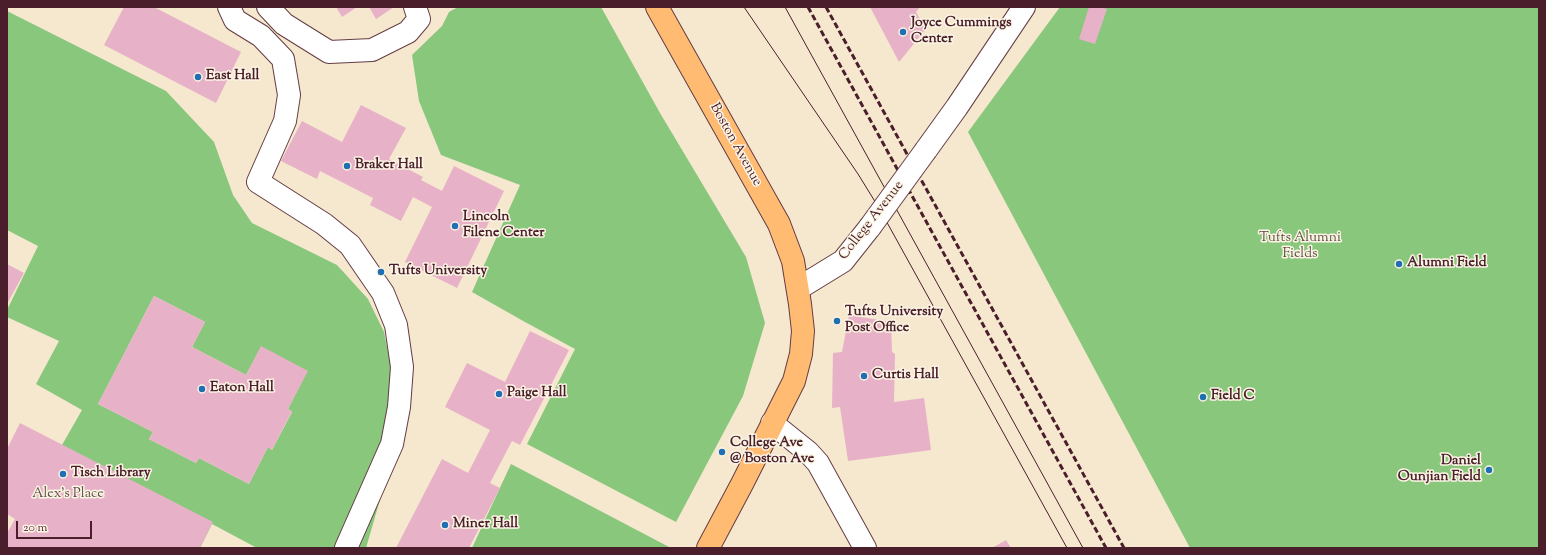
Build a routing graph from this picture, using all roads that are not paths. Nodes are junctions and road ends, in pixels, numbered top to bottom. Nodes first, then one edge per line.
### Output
1 (229, 7) edge
2 (268, 7) edge
3 (415, 7) edge
4 (657, 7) edge
5 (1024, 7) edge
6 (798, 288) junction
7 (772, 423) junction
8 (346, 548) edge
9 (708, 548) edge
10 (865, 548) edge

1 - 8 street
2 - 3 street
4 - 6 main road, Boston Avenue
5 - 6 street, College Avenue, bridge
6 - 7 main road
7 - 9 main road
7 - 10 street

